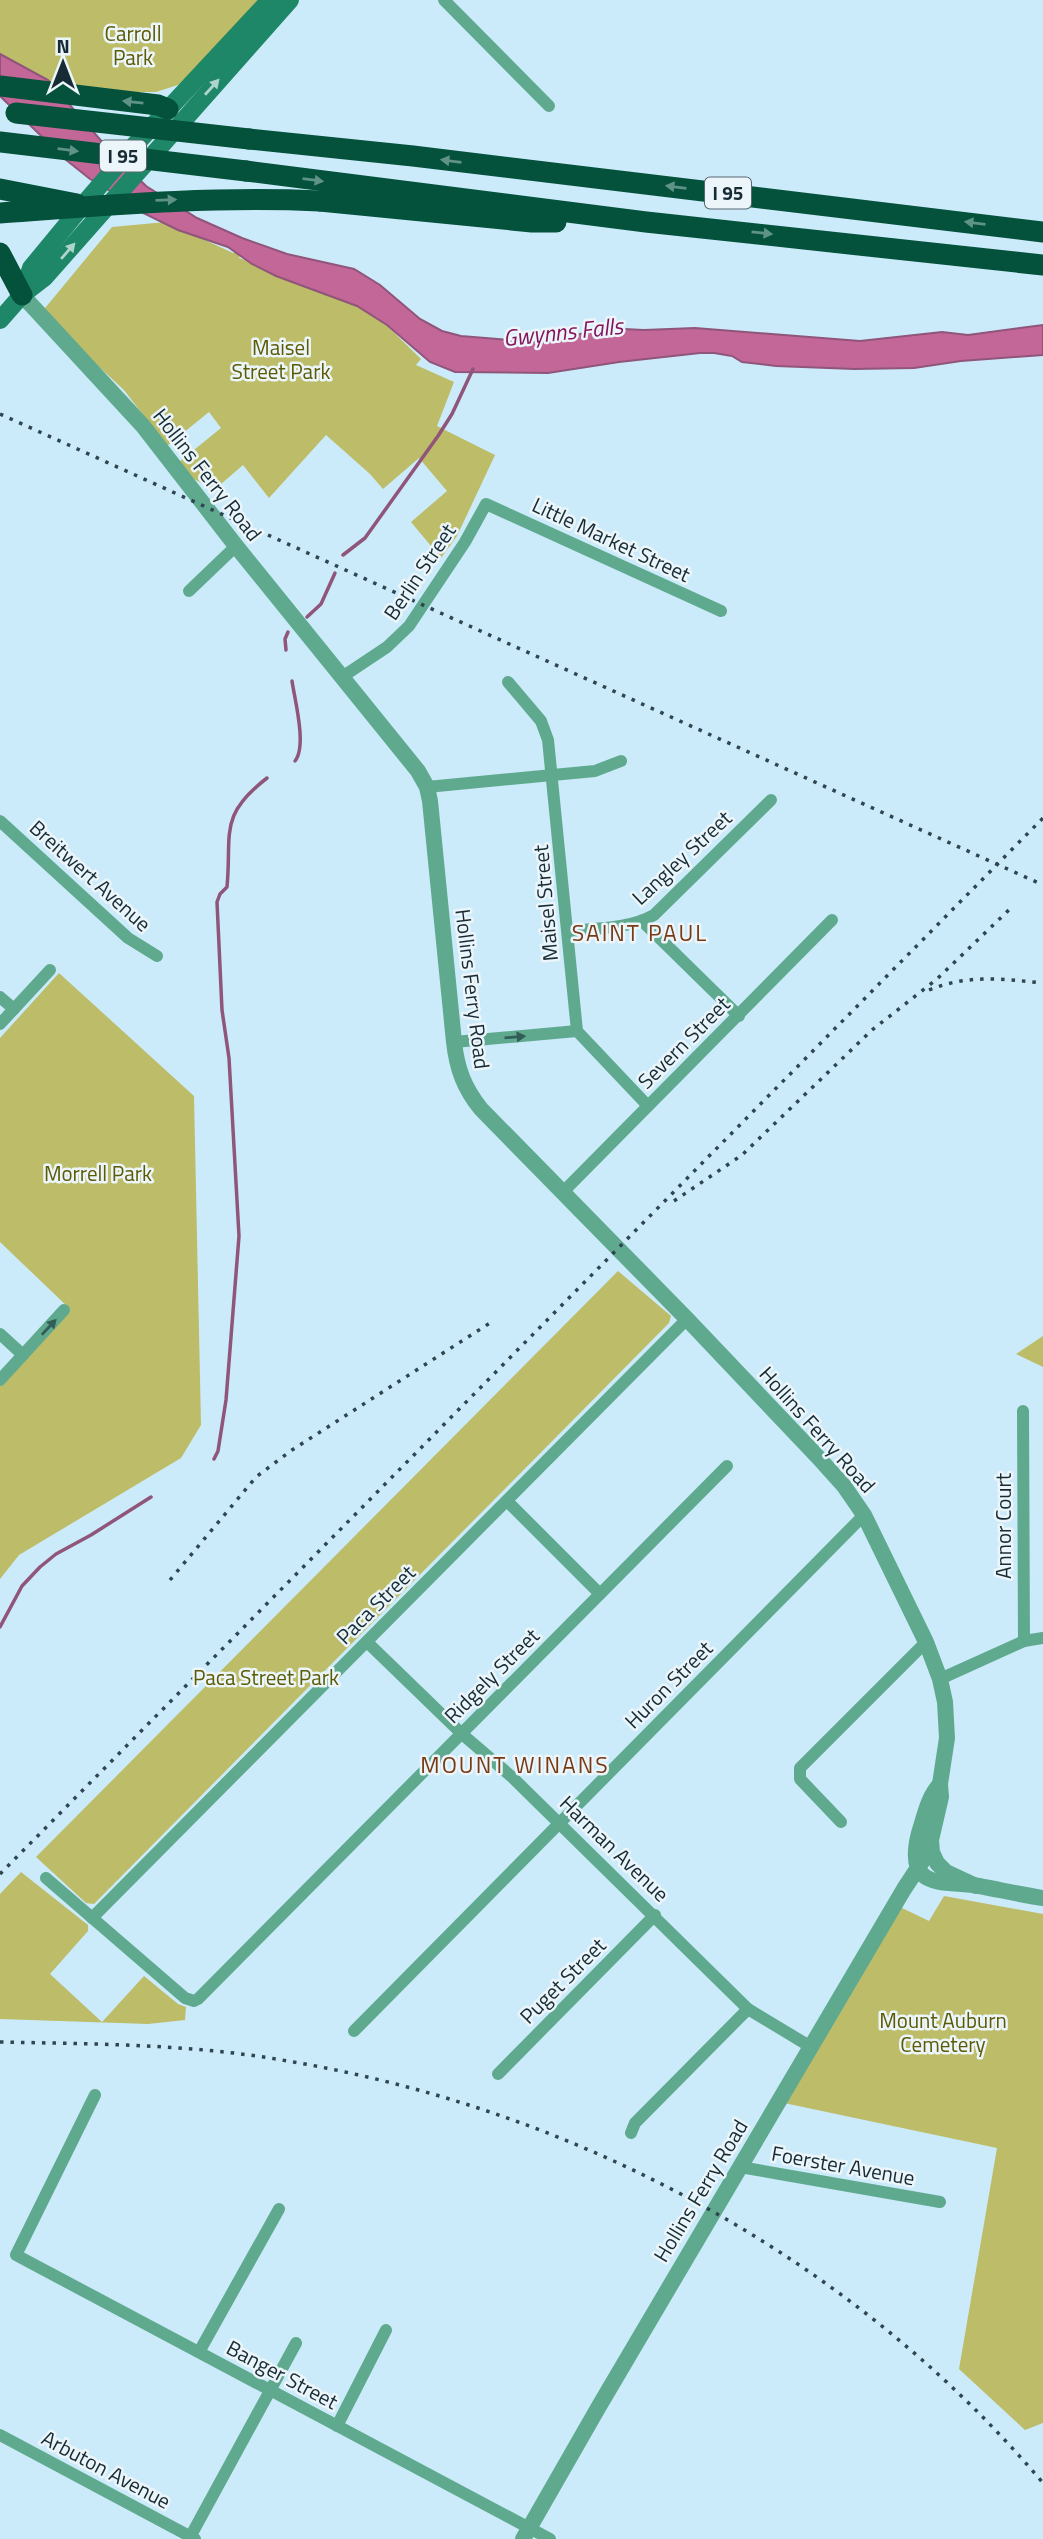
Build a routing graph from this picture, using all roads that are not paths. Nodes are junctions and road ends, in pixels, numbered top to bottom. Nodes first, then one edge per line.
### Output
1 (270, 0) edge
2 (290, 0) edge
3 (444, 0) edge
4 (0, 86) edge
5 (549, 106) dead end
6 (0, 111) edge
7 (175, 114) junction
8 (0, 142) edge
9 (0, 189) edge
10 (97, 203) junction
11 (0, 213) edge
12 (646, 222) junction
13 (1043, 232) edge
14 (0, 253) edge
15 (1043, 265) edge
16 (22, 295) junction
17 (0, 320) edge
18 (486, 504) joint
19 (236, 546) junction
20 (189, 591) dead end
21 (721, 611) dead end
22 (342, 677) junction
23 (508, 682) dead end
24 (621, 761) dead end
25 (553, 777) junction
26 (427, 787) junction
27 (771, 800) dead end
28 (0, 821) edge
29 (832, 920) dead end
30 (642, 921) junction
31 (569, 931) junction
32 (157, 956) dead end
33 (50, 970) dead end
34 (0, 997) edge
35 (14, 1009) junction
36 (739, 1016) junction
37 (0, 1024) edge
38 (577, 1031) junction
39 (454, 1042) junction
40 (648, 1106) junction
41 (563, 1192) junction
42 (64, 1310) dead end
43 (687, 1319) junction
44 (0, 1334) edge
45 (23, 1355) junction
46 (0, 1380) edge
47 (1023, 1411) dead end
48 (727, 1466) dead end
49 (507, 1501) junction
50 (864, 1515) junction
51 (600, 1594) junction
52 (1043, 1639) edge
53 (1024, 1641) junction
54 (367, 1642) junction
55 (926, 1642) junction
56 (940, 1679) junction
57 (462, 1734) junction
58 (940, 1784) junction
59 (841, 1822) dead end
60 (560, 1823) junction
61 (932, 1852) junction
62 (918, 1867) junction
63 (46, 1878) dead end
64 (976, 1886) junction
65 (1043, 1898) edge
66 (655, 1915) junction
67 (92, 1918) junction
68 (748, 2009) junction
69 (354, 2031) dead end
70 (811, 2047) junction
71 (498, 2074) dead end
72 (95, 2095) dead end
73 (631, 2133) dead end
74 (740, 2167) junction
75 (940, 2202) dead end
76 (279, 2209) dead end
77 (386, 2330) dead end
78 (296, 2343) dead end
79 (199, 2353) junction
80 (270, 2390) junction
81 (337, 2426) junction
82 (0, 2435) edge
83 (526, 2534) edge
84 (191, 2538) edge
85 (550, 2539) edge

1 - 7 main road
7 -> 2 main road
3 - 5 street
7 -> 4 highway
13 -> 6 highway, I 95, bridge
7 - 10 main road
7 - 10 main road
8 -> 12 highway, I 95, bridge
9 - 10 highway
10 - 16 main road
11 -> 12 highway, bridge
12 -> 15 highway, I 95
14 - 16 highway
16 - 17 main road
16 - 19 street, Hollins Ferry Road
18 - 21 street, Little Market Street
18 - 22 street, Berlin Street
19 - 20 street
19 - 22 street, Hollins Ferry Road
22 - 26 street, Hollins Ferry Road
23 - 25 street, Maisel Street
24 - 25 street
25 - 26 street
25 - 31 street, Maisel Street
26 - 39 street, Hollins Ferry Road
27 - 30 street, Langley Street
28 - 32 street, Breitwert Avenue
29 - 36 street, Severn Street
30 - 31 street, Langley Street
30 - 36 street
31 - 38 street, Maisel Street
33 - 35 street
34 - 35 street
35 - 37 street
36 - 40 street, Severn Street
39 -> 38 street
38 - 40 street
39 - 41 street, Hollins Ferry Road
40 - 41 street, Severn Street
41 - 43 street, Hollins Ferry Road
45 -> 42 street
43 - 49 street, Paca Street
43 - 50 street, Hollins Ferry Road
44 - 45 street
45 - 46 street
47 - 53 street, Annor Court
48 - 51 street, Ridgely Street
49 - 51 street
49 - 54 street, Paca Street
50 - 55 street, Hollins Ferry Road
50 - 60 street, Huron Street
51 - 57 street, Ridgely Street
52 - 53 street
53 - 56 street
54 - 57 street, Harman Avenue
54 - 67 street, Paca Street
55 - 56 street, Hollins Ferry Road
55 - 59 street
56 - 58 street, Hollins Ferry Road
57 - 60 street, Harman Avenue
57 - 67 street, Ridgely Street
58 - 61 street, Hollins Ferry Road
58 - 62 street, Hollins Ferry Road
60 - 66 street, Harman Avenue
60 - 69 street, Huron Street
61 - 62 street, Hollins Ferry Road
61 - 64 street
62 - 64 street
62 - 70 street, Hollins Ferry Road
63 - 67 street
64 - 65 street
66 - 68 street, Harman Avenue
66 - 71 street, Puget Street
68 - 70 street, Harman Avenue
68 - 73 street
70 - 74 street, Hollins Ferry Road
72 - 79 street, Banger Street
74 - 75 street, Foerster Avenue
74 - 83 street, Hollins Ferry Road
76 - 79 street
77 - 81 street
78 - 80 street
79 - 80 street, Banger Street
80 - 81 street, Banger Street
80 - 84 street
81 - 83 street, Banger Street
82 - 84 street, Arbuton Avenue
83 - 85 street, Banger Street

